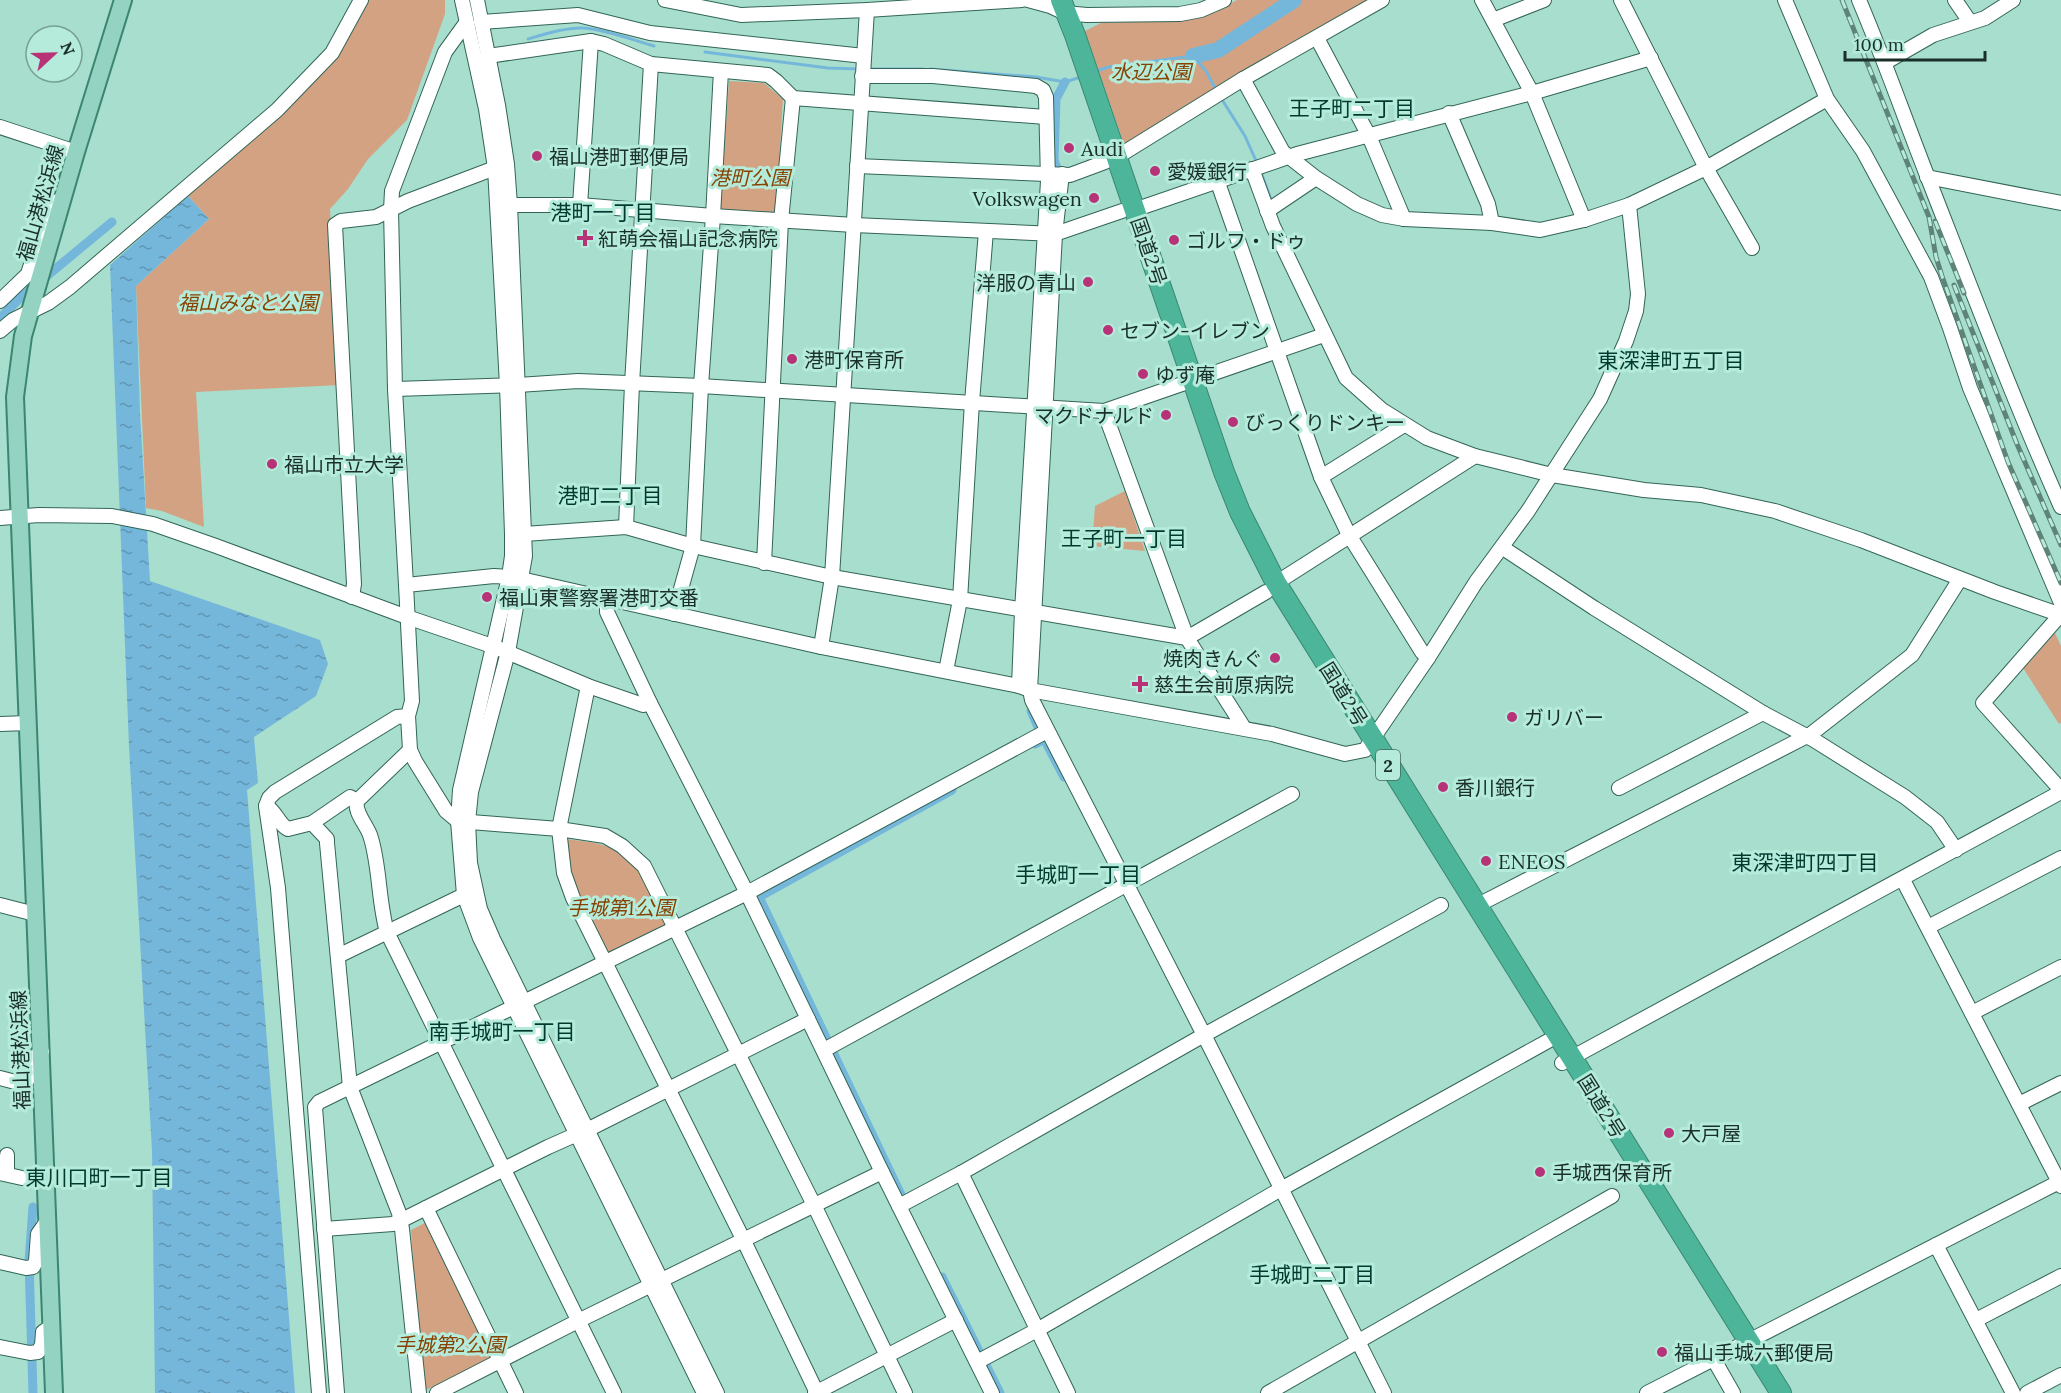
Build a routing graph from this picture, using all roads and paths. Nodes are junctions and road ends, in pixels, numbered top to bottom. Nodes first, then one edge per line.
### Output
1 (123, 0) edge
2 (361, 0) edge
3 (462, 0) edge
4 (477, 0) edge
5 (665, 0) edge
6 (1022, 0) edge
7 (1028, 0) edge
8 (1155, 0) edge
9 (1224, 0) edge
10 (1382, 0) edge
11 (1482, 0) edge
12 (1544, 0) edge
13 (1621, 0) edge
14 (1785, 0) edge
15 (1859, 0) edge
16 (1955, 0) edge
17 (2013, 0) edge
18 (1056, 5) edge
19 (867, 10) junction
20 (1158, 15) junction
21 (1493, 20) junction
22 (481, 22) junction
23 (1970, 22) junction
24 (466, 23) junction
25 (1317, 38) junction
26 (591, 41) junction
27 (488, 56) junction
28 (864, 57) junction
29 (1651, 58) junction
30 (1886, 62) junction
31 (651, 64) junction
32 (721, 71) junction
33 (863, 74) junction
34 (1243, 80) junction
35 (1532, 93) junction
36 (793, 98) junction
37 (1827, 99) junction
38 (860, 102) junction
39 (1449, 113) junction
40 (1046, 117) junction
41 (0, 128) edge
42 (1369, 136) junction
43 (76, 152) junction
44 (1288, 157) junction
45 (1110, 159) junction
46 (857, 166) junction
47 (495, 168) junction
48 (1706, 168) junction
49 (1252, 169) junction
50 (1056, 174) junction
51 (1927, 177) junction
52 (1316, 178) junction
53 (1216, 180) junction
54 (63, 199) junction
55 (2061, 203) edge
56 (510, 205) junction
57 (580, 205) junction
58 (1629, 205) junction
59 (391, 210) junction
60 (643, 210) junction
61 (1128, 210) junction
62 (1267, 211) junction
63 (713, 216) junction
64 (1404, 219) junction
65 (1584, 220) junction
66 (781, 221) junction
67 (1492, 223) junction
68 (854, 225) junction
69 (986, 231) junction
70 (1050, 234) junction
71 (1752, 248) dead end
72 (0, 301) edge
73 (31, 312) junction
74 (0, 331) edge
75 (1324, 335) junction
76 (1275, 352) junction
77 (1188, 382) junction
78 (632, 384) junction
79 (513, 385) junction
80 (701, 386) junction
81 (395, 389) junction
82 (773, 390) junction
83 (845, 395) junction
84 (972, 402) junction
85 (1040, 406) junction
86 (1104, 411) junction
87 (1404, 425) junction
88 (1475, 456) junction
89 (1552, 475) junction
90 (1321, 477) junction
91 (2061, 507) edge
92 (0, 518) edge
93 (20, 518) junction
94 (626, 527) junction
95 (525, 534) junction
96 (1349, 535) junction
97 (693, 546) junction
98 (1503, 548) junction
99 (764, 563) junction
100 (832, 577) junction
101 (515, 578) junction
102 (1960, 579) junction
103 (406, 585) junction
104 (1271, 588) junction
105 (352, 597) junction
106 (607, 598) junction
107 (960, 600) junction
108 (2061, 604) edge
109 (1028, 612) junction
110 (674, 614) junction
111 (407, 617) junction
112 (2059, 621) edge
113 (1188, 638) junction
114 (820, 647) junction
115 (501, 649) junction
116 (1428, 658) junction
117 (946, 671) junction
118 (588, 686) junction
119 (1024, 688) junction
120 (650, 703) junction
121 (1763, 713) junction
122 (408, 716) junction
123 (27, 723) junction
124 (0, 724) edge
125 (1244, 729) junction
126 (1047, 731) junction
127 (1805, 737) junction
128 (1369, 744) junction
129 (410, 750) junction
130 (1619, 788) dead end
131 (2061, 791) edge
132 (1292, 794) dead end
133 (357, 801) junction
134 (266, 806) junction
135 (463, 822) junction
136 (312, 823) junction
137 (559, 829) junction
138 (1956, 850) junction
139 (2061, 858) edge
140 (1903, 880) junction
141 (1127, 884) junction
142 (747, 893) junction
143 (464, 895) junction
144 (0, 904) edge
145 (1441, 905) dead end
146 (1476, 906) junction
147 (35, 914) junction
148 (1928, 927) junction
149 (675, 928) junction
150 (387, 932) junction
151 (338, 956) junction
152 (604, 962) junction
153 (2061, 967) edge
154 (519, 1005) junction
155 (1972, 1013) junction
156 (808, 1019) junction
157 (1204, 1035) junction
158 (1548, 1041) junction
159 (441, 1042) junction
160 (824, 1050) junction
161 (42, 1052) junction
162 (739, 1054) junction
163 (1567, 1060) junction
164 (0, 1078) edge
165 (2061, 1083) edge
166 (350, 1087) junction
167 (669, 1090) junction
168 (2019, 1104) junction
169 (581, 1133) junction
170 (7, 1155) dead end
171 (504, 1170) junction
172 (882, 1172) junction
173 (961, 1173) junction
174 (3, 1174) edge
175 (22, 1178) dead end
176 (2061, 1182) edge
177 (1281, 1189) junction
178 (1612, 1196) dead end
179 (814, 1205) junction
180 (899, 1206) junction
181 (426, 1208) junction
182 (48, 1220) junction
183 (400, 1221) junction
184 (324, 1229) junction
185 (743, 1239) junction
186 (1936, 1245) junction
187 (0, 1262) edge
188 (2061, 1276) edge
189 (656, 1282) junction
190 (956, 1320) junction
191 (1976, 1320) junction
192 (578, 1321) junction
193 (52, 1326) junction
194 (1037, 1330) junction
195 (1358, 1342) junction
196 (1744, 1344) junction
197 (0, 1347) edge
198 (887, 1356) junction
199 (1713, 1358) junction
200 (500, 1361) junction
201 (977, 1362) junction
202 (2061, 1375) edge
203 (54, 1393) edge
204 (319, 1393) edge
205 (338, 1393) edge
206 (419, 1393) edge
207 (437, 1393) edge
208 (516, 1393) edge
209 (614, 1393) edge
210 (704, 1393) edge
211 (717, 1393) edge
212 (816, 1393) edge
213 (906, 1393) edge
214 (992, 1393) edge
215 (1068, 1393) edge
216 (1268, 1393) edge
217 (1384, 1393) edge
218 (1647, 1393) edge
219 (1733, 1393) edge
220 (1767, 1393) edge
221 (1781, 1393) edge
222 (2013, 1393) edge
223 (2027, 1393) edge

1 - 43 main road, 福山港松浜線
2 - 73 street
3 - 24 street
4 - 22 street
5 - 19 street
6 - 19 street
7 - 18 street
8 - 20 street
9 - 20 street
10 - 25 street
11 - 21 street
12 - 21 street
13 - 29 street
14 - 37 street
15 - 30 street
16 - 23 street
17 - 23 street
18 - 20 street
18 - 45 highway, 国道2号 / 2
19 - 28 street
21 - 35 street
22 - 27 street
22 - 28 street
23 - 30 street
24 - 47 street
24 - 59 street
25 - 34 street
25 - 42 street
26 - 27 street
26 - 31 street
26 - 57 street
27 - 56 street
28 - 33 street
29 - 35 street
29 - 48 street
30 - 51 street
31 - 32 street
31 - 60 street
32 - 36 street
32 - 63 street
33 - 38 street
33 - 40 street
34 - 44 street
34 - 45 street
35 - 39 street
35 - 65 street
36 - 38 street
36 - 66 street
37 - 48 street
37 - 108 street
38 - 40 street
38 - 46 street
39 - 42 street
39 - 67 street
40 - 50 street
41 - 43 street
42 - 44 street
42 - 64 street
43 - 54 main road, 福山港松浜線
44 - 49 street
44 - 52 street
45 - 50 street
45 - 61 highway, 国道2号 / 2
46 - 50 street
46 - 68 street
47 - 59 street
47 - 79 street
48 - 58 street
48 - 71 street
49 - 53 street
49 - 62 street
50 - 70 street
51 - 55 street
51 - 91 street
52 - 62 street
52 - 64 street
53 - 61 street
53 - 76 street
54 - 72 street
54 - 73 main road, 福山港松浜線
56 - 57 street
56 - 79 street
57 - 60 street
58 - 65 street
58 - 89 street
59 - 81 street
59 - 105 street
60 - 63 street
60 - 78 street
61 - 70 street
61 - 77 highway, 国道2号 / 2
62 - 75 street
63 - 66 street
63 - 80 street
64 - 67 street
65 - 67 street
66 - 68 street
66 - 82 street
68 - 69 street
68 - 83 street
69 - 70 street
69 - 84 street
70 - 85 street
73 - 74 street
73 - 93 main road, 福山港松浜線
75 - 76 street
75 - 87 street
76 - 77 street
76 - 90 street
77 - 86 street
77 - 104 highway, 国道2号 / 2
78 - 79 street
78 - 80 street
78 - 94 street
79 - 81 street
79 - 95 street
79 - 101 street
80 - 82 street
80 - 97 street
81 - 103 street
82 - 83 street
82 - 99 street
83 - 84 street
83 - 100 street
84 - 85 street
84 - 107 street
85 - 86 street
85 - 109 street
86 - 113 street
87 - 88 street
87 - 90 street
88 - 89 street
88 - 96 street
89 - 98 street
89 - 102 street
90 - 96 street
92 - 93 street
93 - 105 street
93 - 123 main road, 福山港松浜線
94 - 95 street
94 - 97 street
95 - 101 street
96 - 104 street
96 - 116 street
97 - 99 street
97 - 110 street
98 - 116 street
98 - 121 street
99 - 100 street
100 - 107 street
100 - 114 street
101 - 103 street
101 - 106 street
101 - 115 street
102 - 112 street
102 - 127 street
103 - 111 street
104 - 113 street
104 - 128 highway, 国道2号 / 2
105 - 111 street
106 - 110 street
106 - 120 street
107 - 109 street
107 - 117 street
108 - 112 street
109 - 113 street
109 - 119 street
110 - 114 street
111 - 115 street
111 - 122 street
112 - 131 street
113 - 125 street
114 - 117 street
115 - 118 street
115 - 135 street
116 - 128 street
117 - 119 street
118 - 120 street
118 - 137 street
119 - 125 street
119 - 126 street
120 - 142 street
121 - 127 street
121 - 130 street
122 - 129 street
122 - 134 street
123 - 124 street
123 - 147 main road, 福山港松浜線
125 - 128 street
126 - 141 street
126 - 142 street
127 - 138 street
127 - 146 street
128 - 146 highway, 国道2号 / 2
128 - 158 highway, 国道2号 / 2
129 - 133 street
129 - 135 street
131 - 138 street
132 - 141 street
133 - 136 street
133 - 150 street
134 - 136 street
134 - 204 street
135 - 137 street
135 - 143 street
135 - 154 street
136 - 151 street
137 - 149 street
137 - 152 street
138 - 140 street
139 - 148 street
140 - 148 street
140 - 163 street
141 - 157 street
141 - 160 street
142 - 149 street
142 - 156 street
143 - 150 street
143 - 154 street
144 - 147 street
145 - 157 street
146 - 163 highway, 国道2号 / 2
147 - 161 main road, 福山港松浜線
148 - 155 street
149 - 152 street
149 - 162 street
150 - 151 street
150 - 159 street
151 - 166 street
152 - 154 street
152 - 167 street
153 - 155 street
154 - 159 street
154 - 169 street
155 - 168 street
156 - 160 street
156 - 162 street
157 - 173 street
157 - 177 street
158 - 163 highway, 国道2号 / 2
158 - 177 street
159 - 166 street
159 - 171 street
160 - 172 street
161 - 164 street
161 - 182 main road, 福山港松浜線
162 - 167 street
162 - 179 street
163 - 196 highway, 国道2号 / 2
165 - 168 street
166 - 183 street
166 - 184 street
167 - 169 street
167 - 185 street
168 - 176 street
169 - 171 street
169 - 189 street
170 - 174 street
171 - 181 street
171 - 192 street
172 - 179 street
172 - 180 street
173 - 180 street
173 - 194 street
174 - 175 street
176 - 186 street
177 - 194 street
177 - 195 street
178 - 195 street
179 - 185 street
179 - 198 street
180 - 190 street
181 - 183 street
181 - 200 street
182 - 187 street
182 - 193 main road, 福山港松浜線
183 - 184 street
183 - 206 street
184 - 205 street
185 - 189 street
185 - 212 street
186 - 191 street
186 - 196 street
188 - 191 street
189 - 192 street
189 - 210 street
189 - 211 street
190 - 198 street
190 - 201 street
191 - 222 street
192 - 200 street
192 - 209 street
193 - 197 street
193 - 203 main road, 福山港松浜線
194 - 201 street
194 - 215 street
195 - 216 street
195 - 217 street
196 - 199 street
196 - 220 highway, 国道2号 / 2
196 - 221 highway, 国道2号 / 2
198 - 212 street
198 - 213 street
199 - 218 street
199 - 219 street
200 - 207 street
200 - 208 street
201 - 214 street
202 - 223 street

